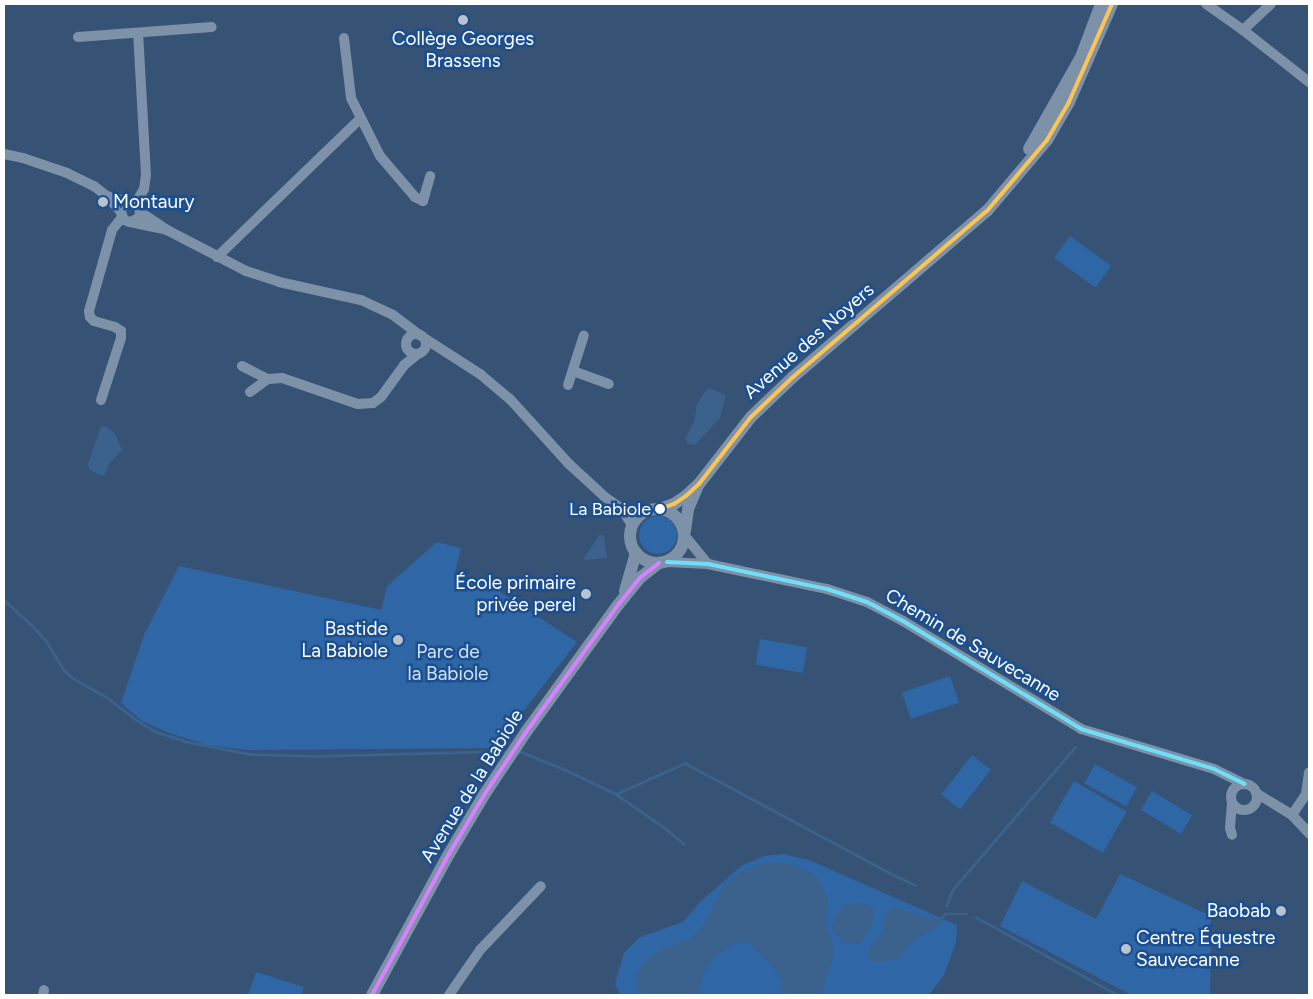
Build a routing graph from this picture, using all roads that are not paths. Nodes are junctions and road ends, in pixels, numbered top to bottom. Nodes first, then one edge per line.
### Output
1 (1112, 4) edge
2 (1206, 4) edge
3 (1271, 4) edge
4 (1102, 9) edge
5 (212, 27) dead end
6 (1243, 30) junction
7 (138, 34) junction
8 (78, 37) dead end
9 (344, 38) dead end
10 (1309, 82) edge
11 (360, 119) junction
12 (4, 154) edge
13 (430, 176) dead end
14 (107, 196) junction
15 (135, 206) junction
16 (125, 217) junction
17 (167, 230) junction
18 (218, 257) junction
19 (399, 321) junction
20 (584, 335) dead end
21 (422, 336) junction
22 (407, 345) junction
23 (446, 352) junction
24 (420, 353) junction
25 (404, 365) junction
26 (242, 366) dead end
27 (573, 371) junction
28 (268, 378) junction
29 (609, 384) dead end
30 (568, 385) dead end
31 (250, 392) dead end
32 (101, 400) dead end
33 (698, 484) junction
34 (621, 508) junction
35 (660, 509) junction
36 (643, 513) junction
37 (632, 525) junction
38 (685, 535) junction
39 (636, 553) junction
40 (663, 562) junction
41 (708, 564) junction
42 (618, 605) junction
43 (1214, 769) junction
44 (1309, 772) edge
45 (1245, 784) junction
46 (1256, 793) junction
47 (1232, 801) junction
48 (1250, 809) junction
49 (1288, 813) junction
50 (1309, 832) edge
51 (541, 886) dead end
52 (372, 995) edge
53 (449, 995) edge

1 - 4 street, Avenue des Noyers
2 - 6 street
3 - 6 street
4 - 33 street, Avenue des Noyers
5 - 7 street
6 - 10 street
7 - 8 street
7 - 15 street
9 - 11 street
11 - 13 street
11 - 18 street
12 - 14 street
14 - 15 street
14 - 16 street
15 - 16 street
15 - 16 street
15 - 17 street
16 - 17 street
16 - 32 street
17 - 18 street
18 - 19 street
19 - 21 street
19 - 22 street
20 - 27 street
21 - 22 street
21 - 23 street
21 - 24 street
22 - 24 street
22 - 25 street
23 - 24 street
23 - 34 street
24 - 25 street
25 - 28 street
26 - 28 street
27 - 29 street
27 - 30 street
28 - 31 street
33 - 35 street, Avenue des Noyers
33 - 38 street, Avenue des Noyers
34 - 36 street
34 - 37 street
35 - 36 street
35 - 38 street
36 - 37 street
37 - 39 street
38 - 40 street
38 - 41 street
39 - 40 street
39 - 42 street, Avenue de la Babiole
40 - 41 street, Chemin de Sauvecanne
40 - 42 street, Avenue de la Babiole
41 - 43 street, Chemin de Sauvecanne
42 - 52 street, Avenue de la Babiole
43 - 45 street, Chemin de Sauvecanne
43 - 47 street
44 - 49 street
45 - 46 street
45 - 47 street
46 - 48 street
46 - 49 street
47 - 48 street
47 - 48 street
48 - 49 street
49 - 50 street
51 - 53 street

